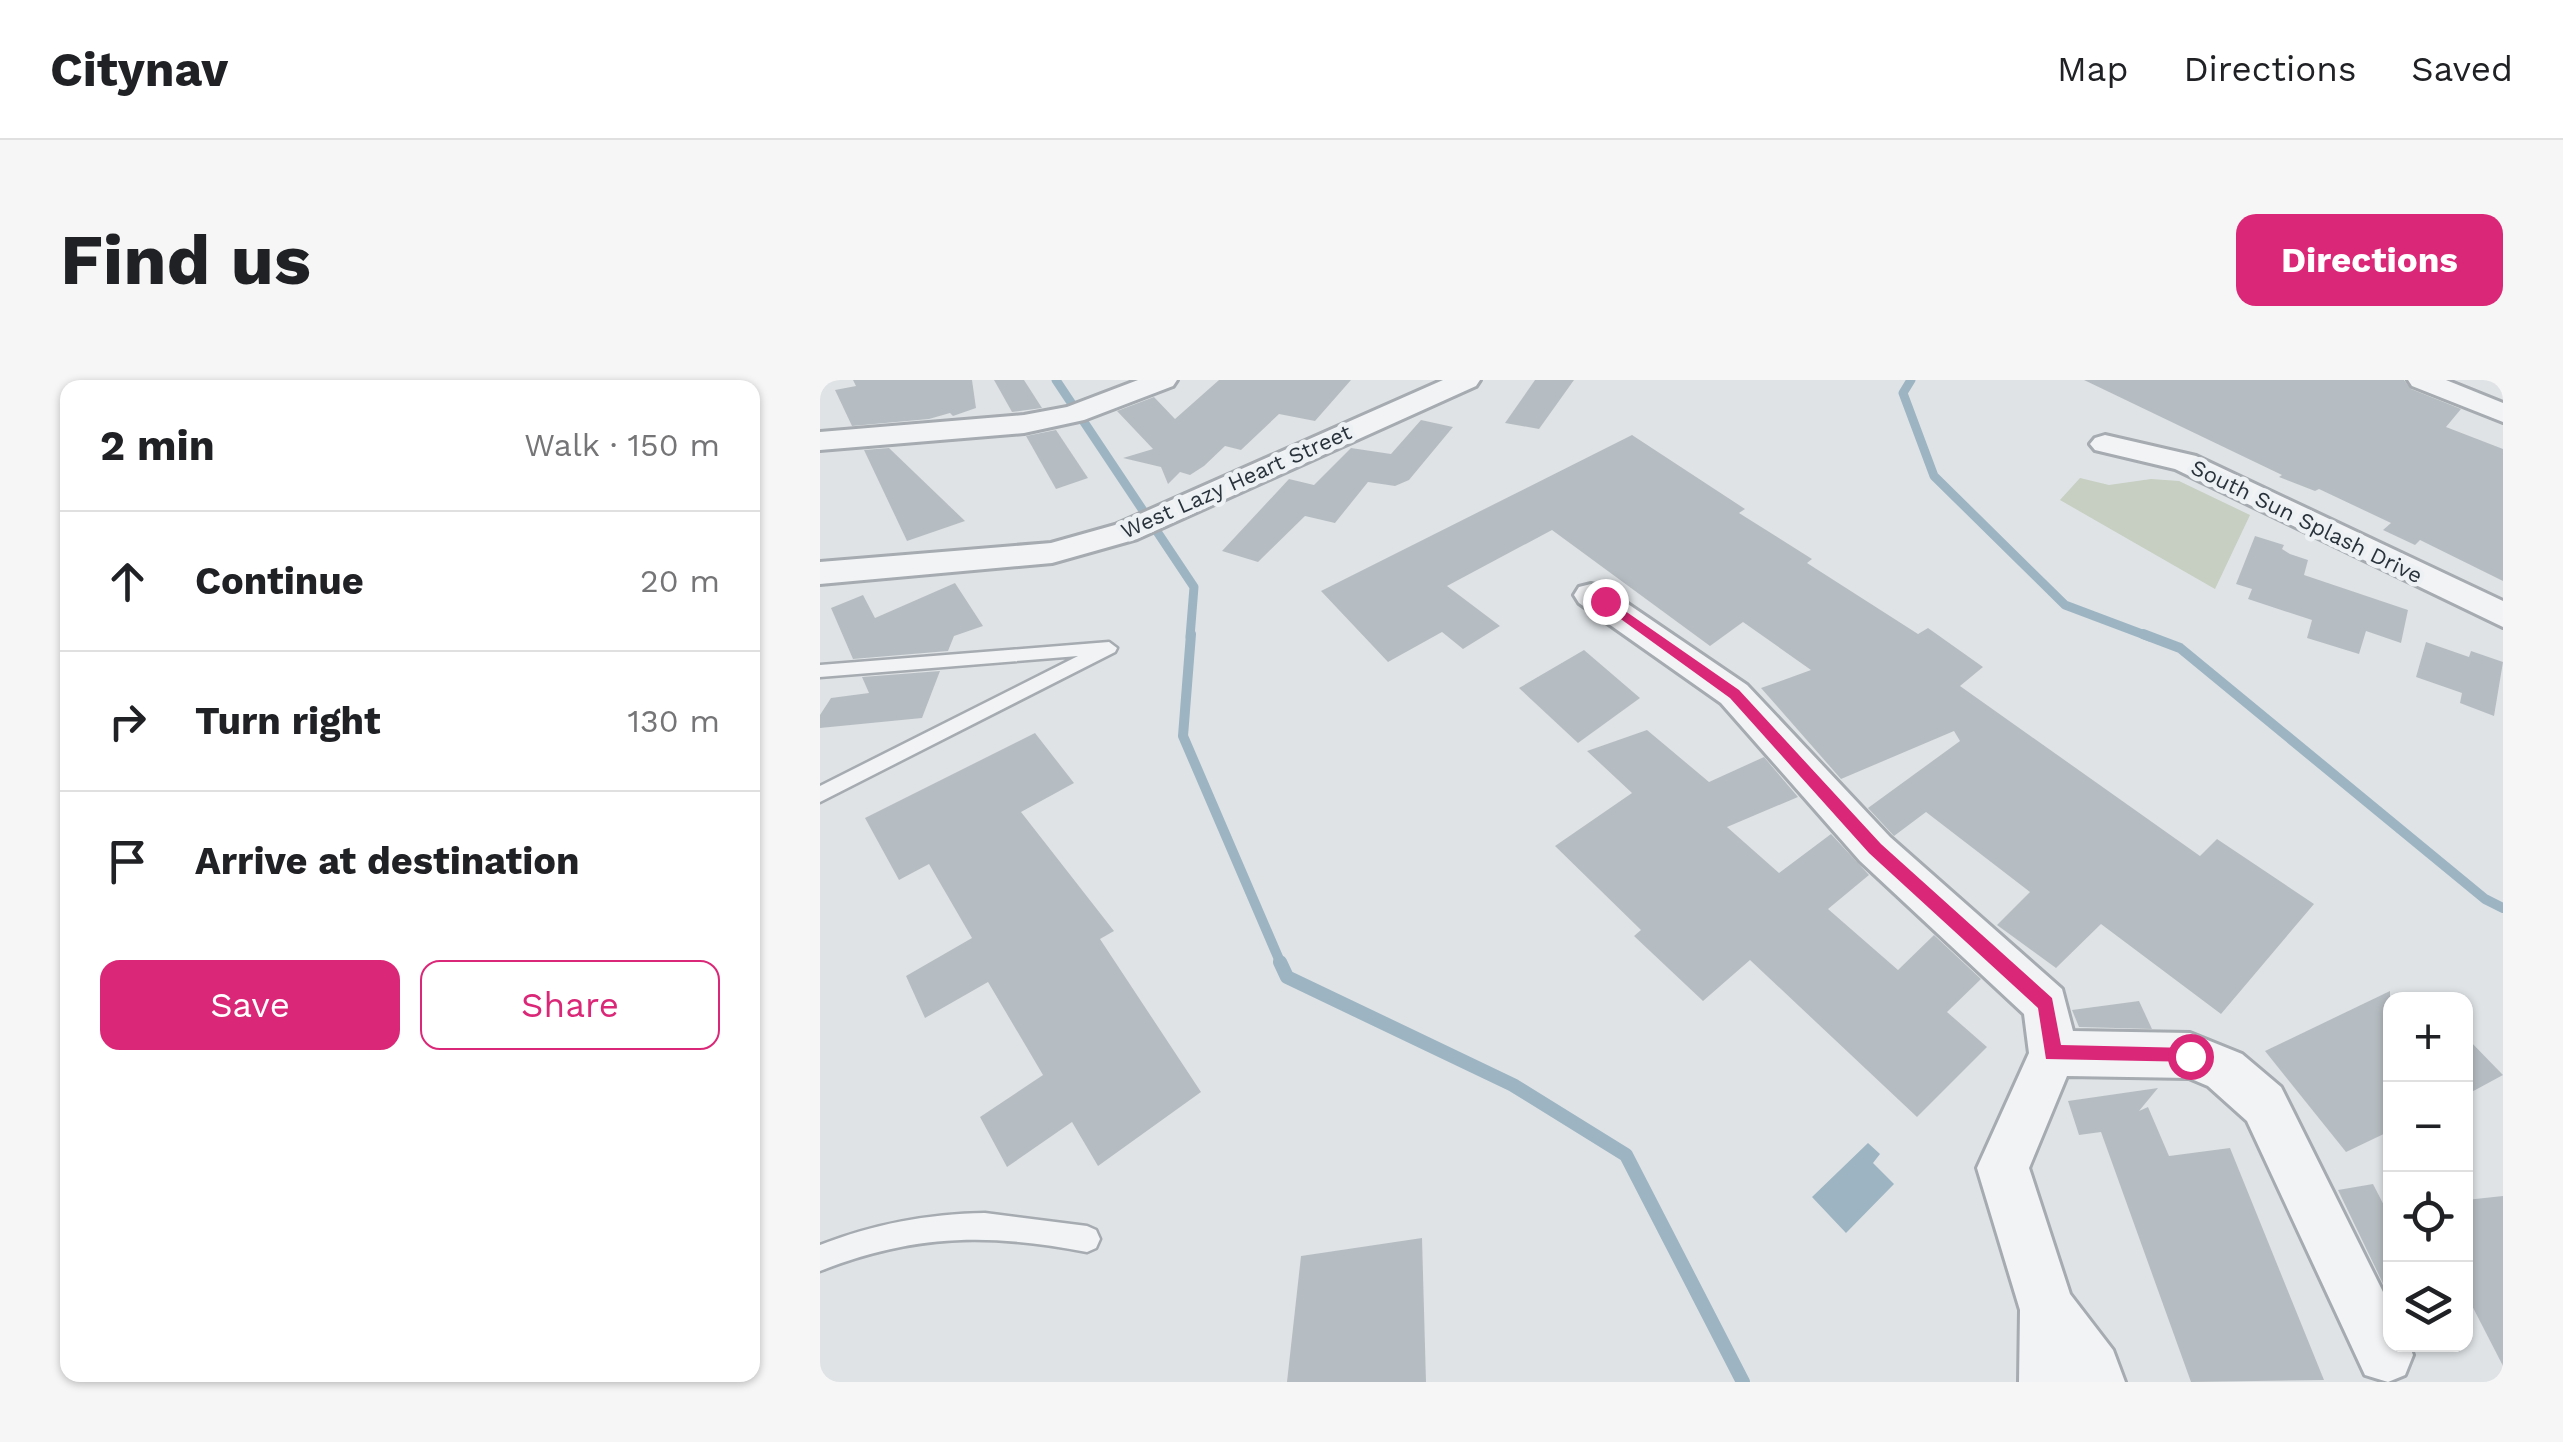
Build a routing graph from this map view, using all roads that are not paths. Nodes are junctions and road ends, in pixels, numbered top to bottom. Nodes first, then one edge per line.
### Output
1 (1163, 380) edge
2 (1466, 380) edge
3 (2422, 380) edge
4 (2503, 413) edge
5 (820, 441) edge
6 (2105, 444) dead end
7 (820, 573) edge
8 (1591, 595) dead end
9 (2503, 615) edge
10 (820, 671) edge
11 (820, 795) edge
12 (2053, 1053) junction
13 (1087, 1239) dead end
14 (820, 1258) edge
15 (2048, 1310) junction
16 (2385, 1355) dead end
17 (2048, 1382) edge
18 (2096, 1382) edge

1 - 5 street
2 - 7 street, West Lazy Heart Street
3 - 4 street
6 - 9 street, South Sun Splash Drive
8 - 12 street
10 - 11 lane
12 - 15 street
12 - 16 street
13 - 14 lane
15 - 17 street
15 - 18 street

